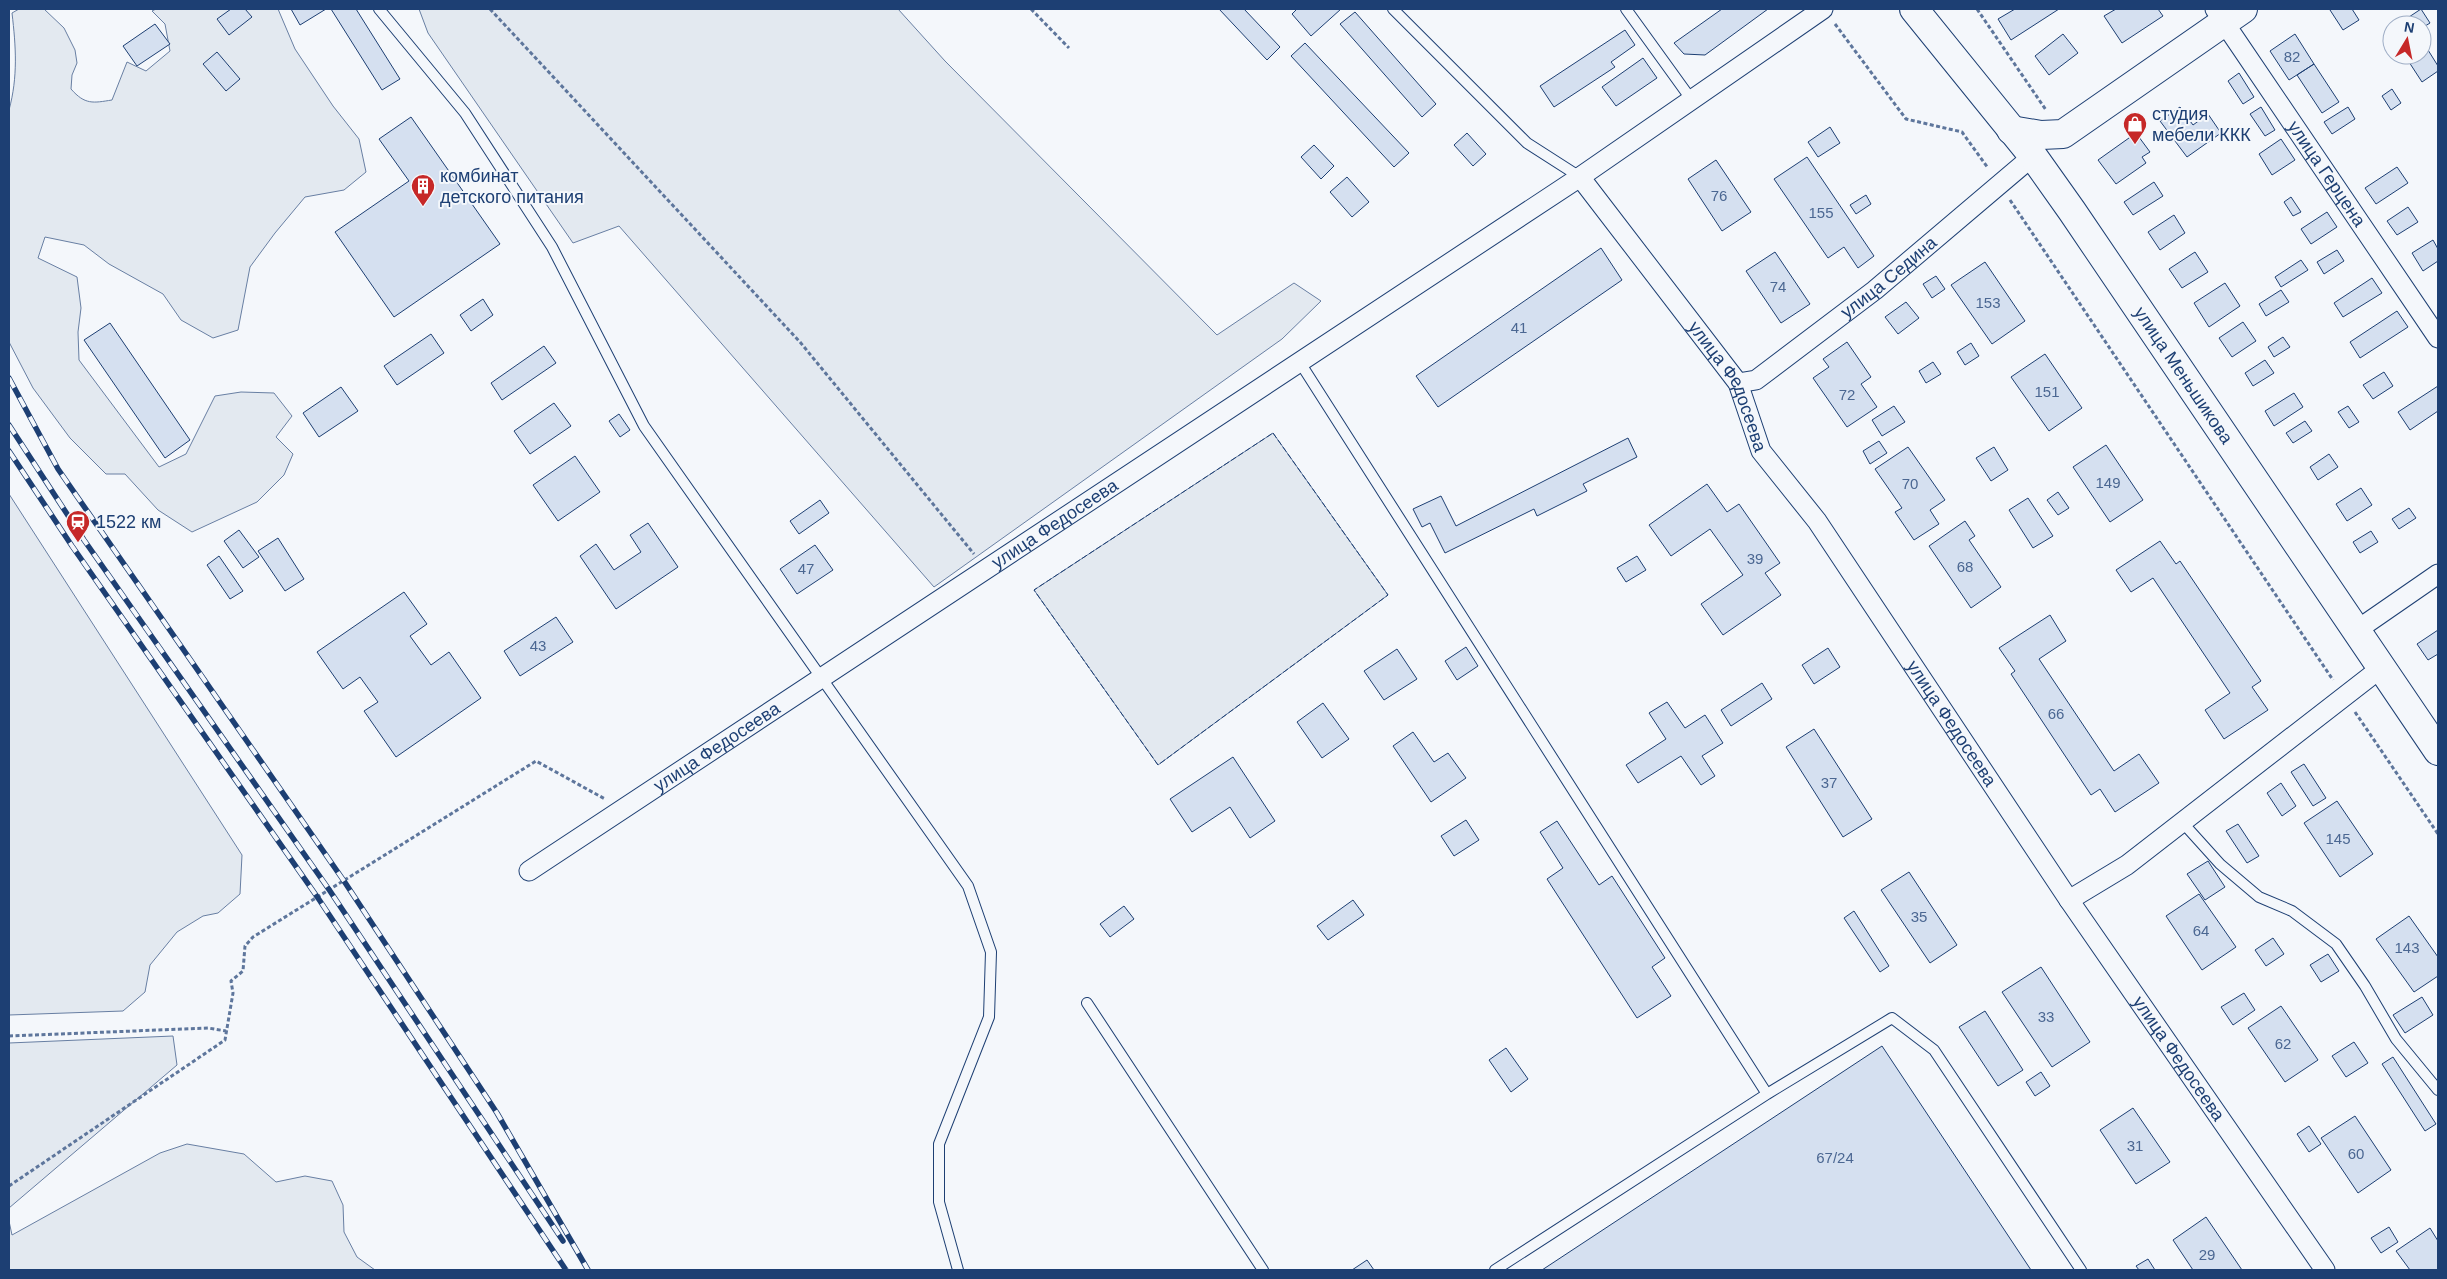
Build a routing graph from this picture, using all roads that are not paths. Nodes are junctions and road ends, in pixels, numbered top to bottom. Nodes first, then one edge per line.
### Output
1 (379, 9) edge
2 (1393, 9) edge
3 (1626, 9) edge
4 (1914, 9) edge
5 (2227, 13) edge
6 (1828, 14) edge
7 (1691, 100) junction
8 (2011, 130) junction
9 (2033, 156) junction
10 (1580, 177) junction
11 (2438, 338) edge
12 (1299, 361) junction
13 (1738, 383) junction
14 (2438, 574) edge
15 (2357, 630) junction
16 (2382, 668) junction
17 (820, 676) junction
18 (2438, 751) edge
19 (2183, 823) junction
20 (529, 871) dead end
21 (2069, 900) junction
22 (1087, 1003) dead end
23 (2438, 1090) edge
24 (1767, 1094) junction
25 (958, 1270) edge
26 (1263, 1270) edge
27 (1494, 1270) edge
28 (2081, 1270) edge
29 (2325, 1270) edge

1 - 17 lane
2 - 10 lane
3 - 7 lane
4 - 8 main road, улица Меньшикова
5 - 8 main road
5 - 11 street, улица Герцена
6 - 7 street, улица Федосеева
7 - 10 street, улица Федосеева
8 - 9 main road, улица Меньшикова
9 - 13 street, улица Седина
9 - 15 main road, улица Меньшикова
10 - 12 street, улица Федосеева
10 - 13 street, улица Федосеева
12 - 17 street, улица Федосеева
12 - 24 lane
13 - 21 street, улица Федосеева
14 - 15 street
15 - 16 main road, улица Меньшикова
16 - 18 main road, улица Меньшикова
16 - 19 street
17 - 20 street, улица Федосеева
17 - 25 lane
19 - 21 street
19 - 23 lane
21 - 29 street, улица Федосеева
22 - 26 lane
24 - 27 lane
24 - 28 lane

